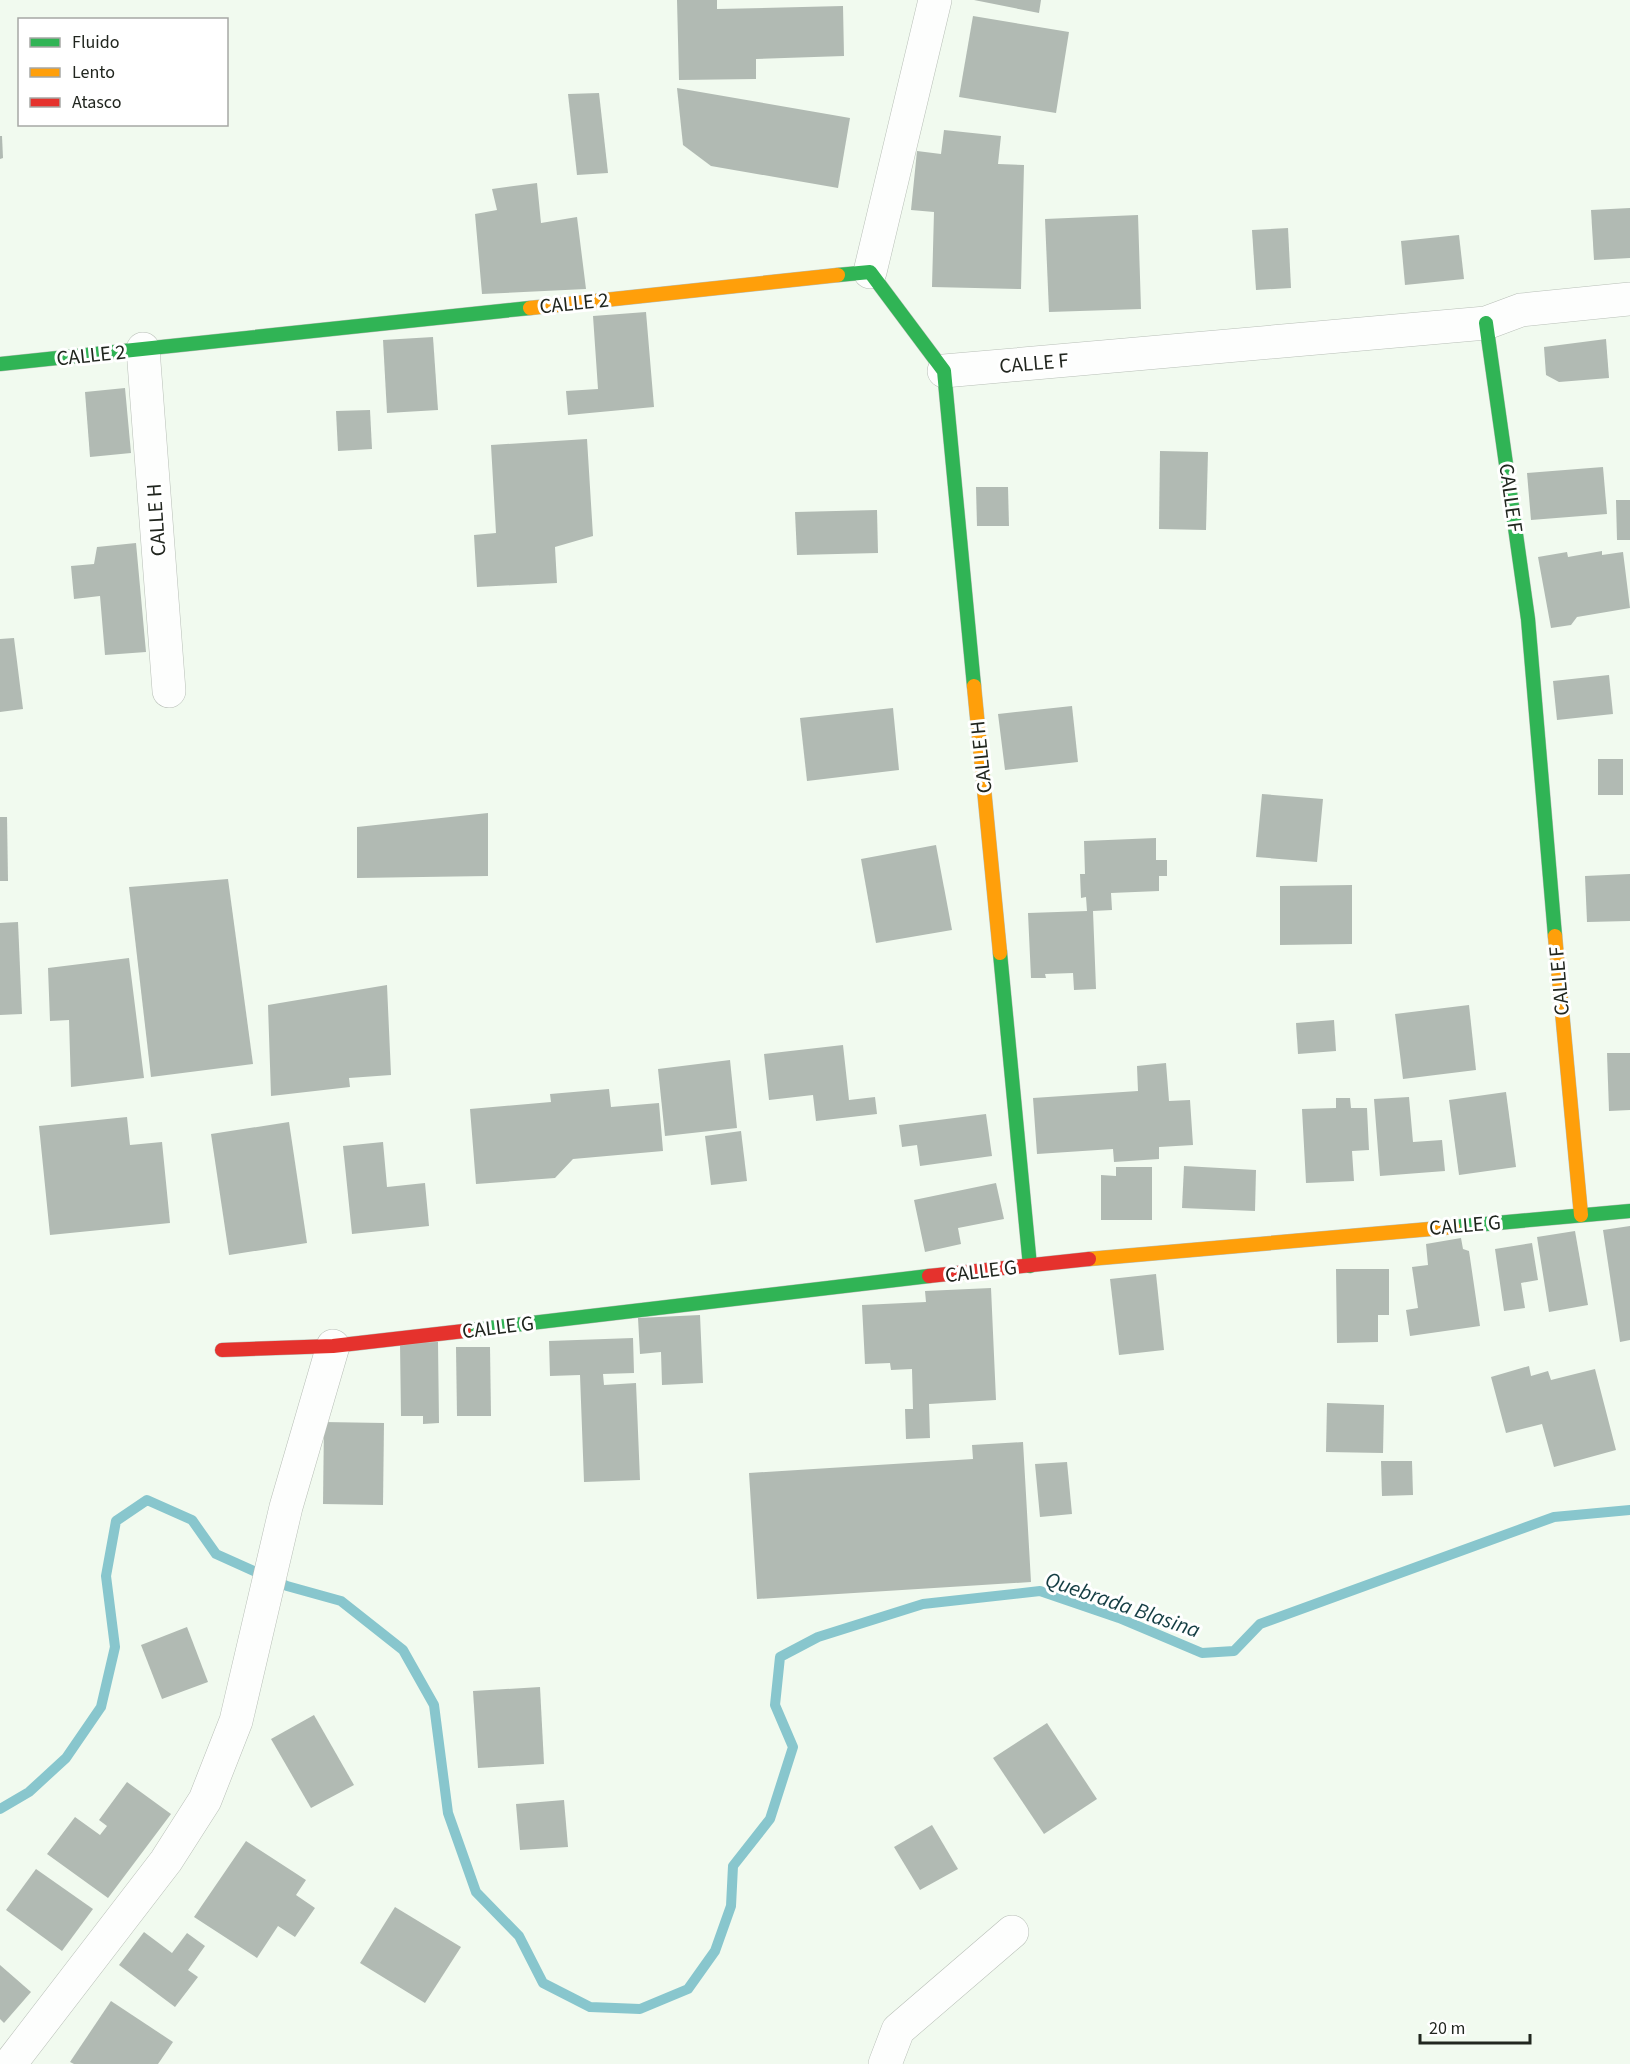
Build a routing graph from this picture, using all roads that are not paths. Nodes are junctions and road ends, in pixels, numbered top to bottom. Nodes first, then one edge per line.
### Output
1 (935, 0) edge
2 (870, 272) junction
3 (1630, 299) edge
4 (1486, 323) junction
5 (143, 349) junction
6 (0, 364) edge
7 (944, 372) junction
8 (169, 691) dead end
9 (1630, 1211) edge
10 (1581, 1215) junction
11 (1030, 1266) junction
12 (333, 1346) junction
13 (222, 1350) dead end
14 (1012, 1932) dead end
15 (10, 2064) edge
16 (885, 2064) edge

1 - 2 street
2 - 5 street, CALLE 2
2 - 7 street
3 - 4 street
4 - 7 street, CALLE F
4 - 10 street, CALLE F
5 - 6 street, CALLE 2
5 - 8 street, CALLE H
7 - 11 street, CALLE H
9 - 10 street, CALLE G
10 - 11 street, CALLE G
11 - 12 street, CALLE G
12 - 13 street, CALLE G
12 - 15 street
14 - 16 street

